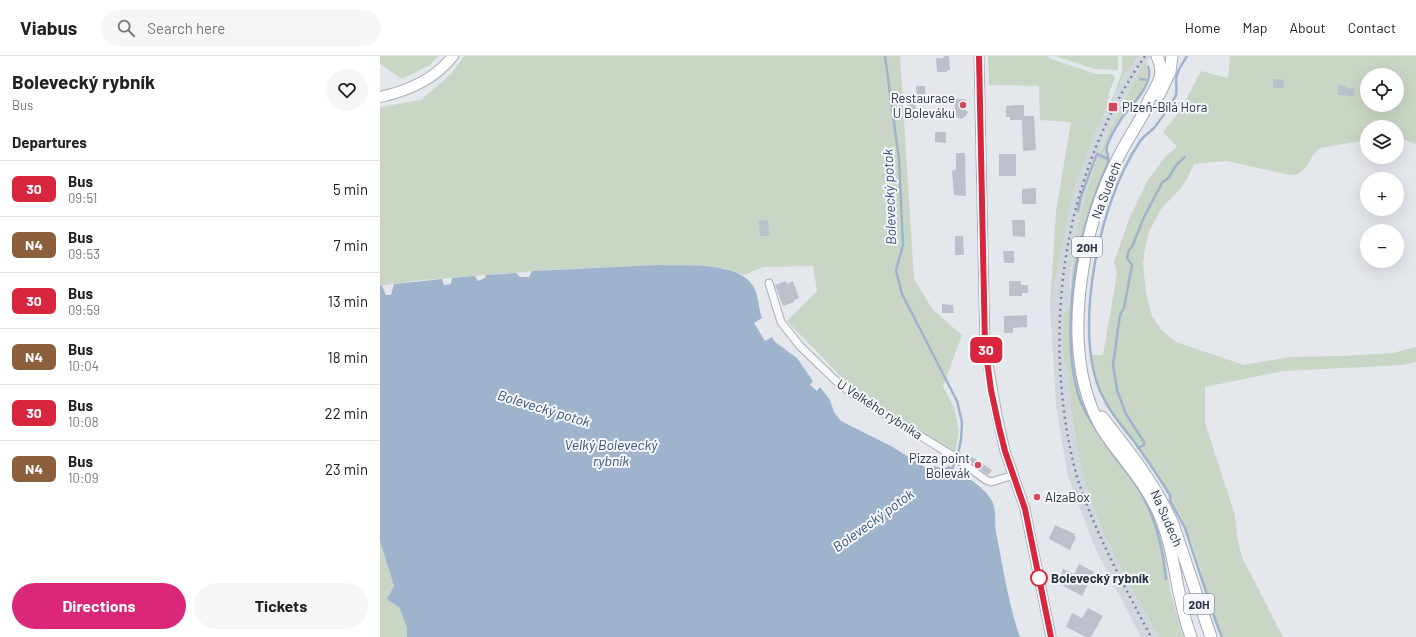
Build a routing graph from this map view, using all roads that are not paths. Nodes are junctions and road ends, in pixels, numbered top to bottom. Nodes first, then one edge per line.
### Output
1 (453, 56) edge
2 (979, 56) edge
3 (1157, 56) edge
4 (1172, 56) edge
5 (380, 97) edge
6 (1143, 114) junction
7 (769, 283) dead end
8 (1087, 391) junction
9 (1010, 476) junction
10 (1051, 637) edge
11 (1191, 637) edge
12 (1211, 637) edge

1 - 5 main road
2 - 9 street
3 - 6 main road, Na Sudech / 20H
4 - 6 main road, Na Sudech / 20H
6 - 8 main road, Na Sudech / 20H
7 - 9 street, U Velkého rybníka
8 - 11 main road, Na Sudech / 20H
8 - 12 main road, Na Sudech / 20H
9 - 10 street

